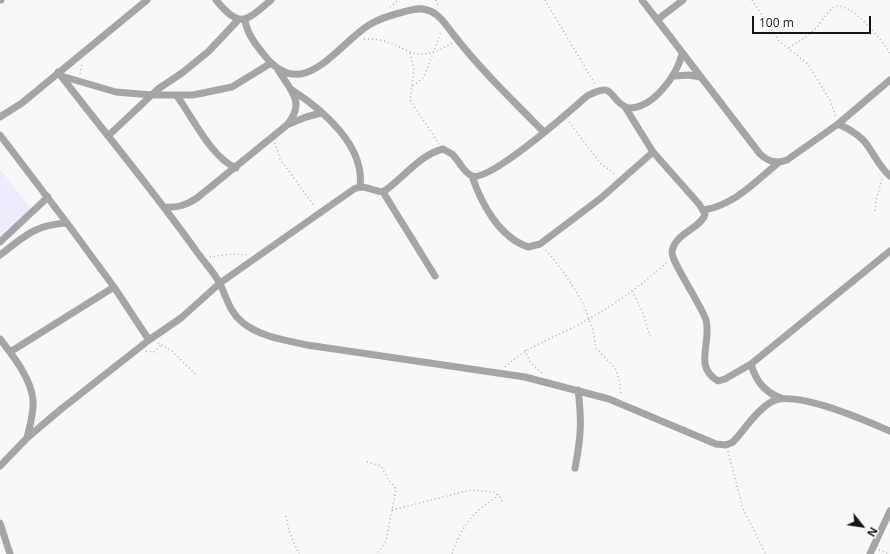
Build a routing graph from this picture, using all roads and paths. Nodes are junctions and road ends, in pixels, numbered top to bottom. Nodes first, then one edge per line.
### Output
1 (147, 0) edge
2 (216, 0) edge
3 (270, 0) edge
4 (545, 0) edge
5 (642, 0) edge
6 (683, 0) edge
7 (752, 0) edge
8 (241, 20) junction
9 (657, 20) junction
10 (443, 22) junction
11 (352, 39) junction
12 (457, 40) junction
13 (789, 48) junction
14 (410, 53) junction
15 (433, 53) junction
16 (890, 53) edge
17 (82, 54) junction
18 (682, 54) junction
19 (271, 63) junction
20 (276, 69) junction
21 (59, 74) junction
22 (674, 76) junction
23 (700, 76) junction
24 (890, 80) edge
25 (77, 81) junction
26 (412, 86) junction
27 (290, 89) junction
28 (598, 90) junction
29 (152, 95) junction
30 (177, 96) junction
31 (625, 107) junction
32 (321, 113) junction
33 (565, 115) junction
34 (0, 117) edge
35 (838, 124) junction
36 (287, 125) junction
37 (544, 132) junction
38 (277, 134) junction
39 (0, 135) edge
40 (108, 136) junction
41 (443, 149) junction
42 (652, 152) junction
43 (778, 163) junction
44 (236, 168) junction
45 (887, 173) edge
46 (472, 176) junction
47 (622, 179) junction
48 (360, 186) junction
49 (383, 192) junction
50 (48, 198) junction
51 (165, 207) junction
52 (704, 210) junction
53 (875, 211) dead end
54 (320, 213) junction
55 (68, 223) junction
56 (0, 242) edge
57 (540, 244) junction
58 (890, 251) edge
59 (0, 255) edge
60 (200, 256) junction
61 (672, 256) junction
62 (259, 257) junction
63 (435, 276) dead end
64 (220, 283) junction
65 (114, 287) junction
66 (632, 291) junction
67 (589, 318) junction
68 (650, 336) dead end
69 (0, 340) edge
70 (149, 340) junction
71 (162, 344) junction
72 (139, 347) junction
73 (525, 350) junction
74 (10, 352) junction
75 (751, 364) junction
76 (499, 372) junction
77 (544, 375) dead end
78 (196, 376) dead end
79 (578, 390) junction
80 (781, 398) junction
81 (622, 404) junction
82 (890, 431) edge
83 (27, 438) junction
84 (726, 445) junction
85 (367, 462) dead end
86 (0, 466) edge
87 (575, 468) dead end
88 (498, 494) junction
89 (503, 503) dead end
90 (392, 510) junction
91 (890, 512) edge
92 (286, 516) dead end
93 (0, 523) edge
94 (872, 551) edge
95 (10, 554) edge
96 (299, 554) edge
97 (377, 554) edge
98 (452, 554) edge
99 (766, 554) edge
100 (889, 554) edge

1 - 17 street
2 - 8 street
3 - 8 street
4 - 28 path
5 - 9 street
6 - 9 street
7 - 13 path
8 - 19 street
8 - 29 street
9 - 18 street
10 - 11 street
10 - 12 street
10 - 15 path
11 - 14 path
11 - 20 street
12 - 15 path
12 - 37 street
13 - 16 path
13 - 35 path
14 - 15 path
14 - 26 path
15 - 26 path
17 - 21 street
17 - 25 path
18 - 22 street
18 - 23 street
19 - 20 street
19 - 30 street
20 - 27 street
21 - 25 street
21 - 34 street
21 - 40 street
22 - 23 street
22 - 31 street
23 - 43 street
24 - 35 street
25 - 29 street
26 - 41 path
27 - 32 street
27 - 36 street
28 - 31 street
28 - 33 street
29 - 30 street
29 - 40 street
30 - 44 street
31 - 42 street
32 - 36 street
32 - 48 street
33 - 37 street
33 - 47 path
35 - 43 street
35 - 45 street
36 - 38 street
37 - 46 street
38 - 44 street
38 - 54 path
39 - 50 street
40 - 51 street
41 - 46 street
41 - 49 street
42 - 47 street
42 - 52 street
43 - 52 street
44 - 51 street
45 - 53 path
46 - 57 street
47 - 57 street
48 - 49 street
48 - 54 street
49 - 63 street
50 - 55 street
50 - 56 street
51 - 60 street
52 - 61 street
54 - 62 street
55 - 59 street
55 - 65 street
57 - 67 path
58 - 75 street
60 - 62 path
60 - 64 street
61 - 66 path
61 - 75 street
62 - 64 street
64 - 70 street
64 - 76 street
65 - 70 street
65 - 74 street
66 - 67 path
66 - 68 path
67 - 73 path
67 - 81 path
69 - 74 street
70 - 71 path
70 - 72 street
71 - 72 path
71 - 78 path
72 - 83 street
73 - 76 path
73 - 77 path
74 - 83 street
75 - 80 street
76 - 79 street
79 - 81 street
79 - 87 street
80 - 82 street
80 - 84 street
81 - 84 street
83 - 86 street
84 - 99 path
85 - 90 path
88 - 89 path
88 - 90 path
88 - 98 path
90 - 97 path
91 - 94 street
92 - 96 path
93 - 95 street
94 - 100 path

